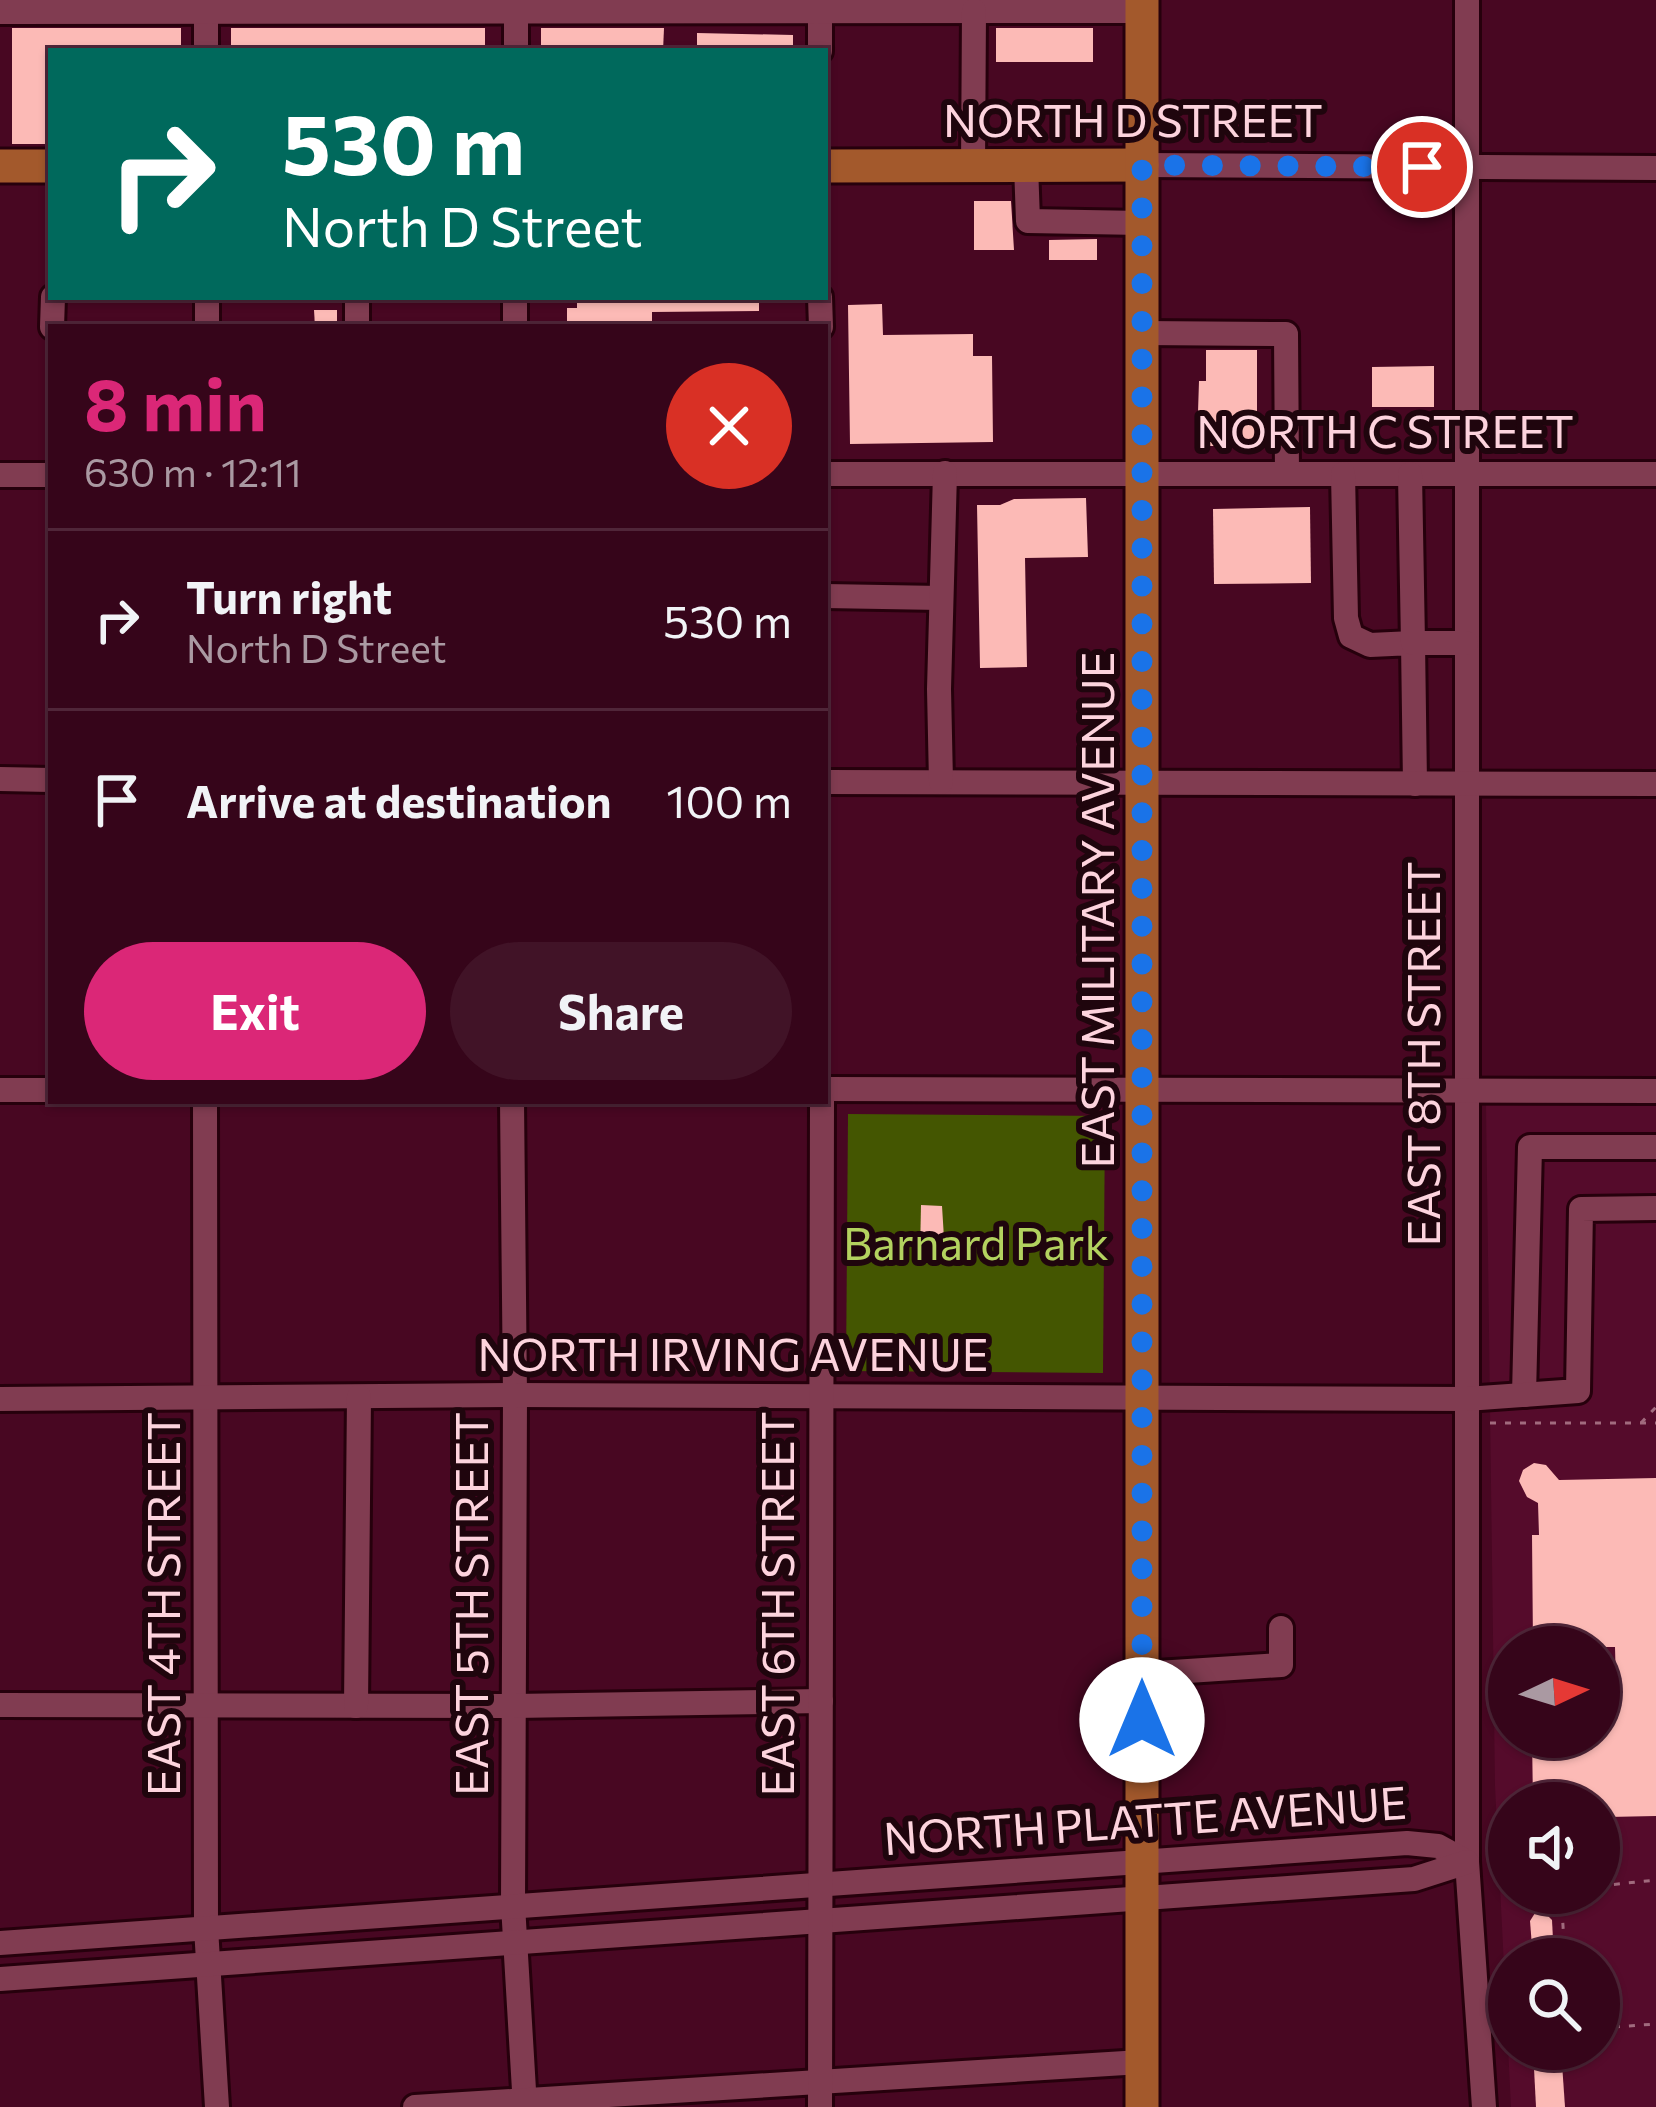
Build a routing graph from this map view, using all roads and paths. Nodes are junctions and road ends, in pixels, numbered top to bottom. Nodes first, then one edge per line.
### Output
1 (1467, 0) edge
2 (516, 5) edge
3 (206, 6) edge
4 (820, 6) edge
5 (1072, 6) edge
6 (1142, 6) edge
7 (974, 11) junction
8 (0, 12) edge
9 (206, 48) edge
10 (516, 48) edge
11 (820, 48) edge
12 (1026, 165) junction
13 (1142, 165) junction
14 (0, 166) edge
15 (48, 166) edge
16 (828, 166) edge
17 (974, 166) junction
18 (1467, 168) junction
19 (1656, 168) edge
20 (1142, 223) junction
21 (1142, 333) junction
22 (945, 473) junction
23 (1143, 473) junction
24 (1287, 473) junction
25 (828, 474) edge
26 (1343, 474) junction
27 (1410, 474) junction
28 (1467, 474) junction
29 (1656, 474) edge
30 (0, 475) edge
31 (48, 476) edge
32 (828, 596) edge
33 (941, 598) junction
34 (1466, 643) junction
35 (1413, 644) junction
36 (0, 779) edge
37 (48, 780) edge
38 (1142, 781) junction
39 (828, 782) edge
40 (941, 782) junction
41 (1415, 784) junction
42 (1466, 784) junction
43 (1656, 784) edge
44 (828, 1089) edge
45 (1143, 1089) junction
46 (0, 1090) edge
47 (48, 1090) edge
48 (1466, 1091) junction
49 (1656, 1091) edge
50 (205, 1104) edge
51 (512, 1104) edge
52 (822, 1104) edge
53 (1656, 1147) edge
54 (1656, 1208) edge
55 (515, 1395) junction
56 (1524, 1395) junction
57 (359, 1397) junction
58 (1143, 1397) junction
59 (206, 1398) junction
60 (820, 1398) junction
61 (0, 1399) edge
62 (1656, 1407) edge
63 (1466, 1411) junction
64 (1640, 1423) junction
65 (1656, 1424) edge
66 (1280, 1628) dead end
67 (1142, 1673) junction
68 (821, 1701) junction
69 (0, 1705) edge
70 (356, 1706) junction
71 (514, 1706) junction
72 (206, 1707) junction
73 (1141, 1860) junction
74 (1467, 1862) junction
75 (1656, 1880) edge
76 (820, 1884) junction
77 (1620, 1884) edge
78 (1142, 1897) junction
79 (512, 1905) junction
80 (821, 1923) junction
81 (206, 1928) junction
82 (0, 1942) edge
83 (514, 1943) junction
84 (207, 1963) junction
85 (0, 1979) edge
86 (1656, 2024) edge
87 (1620, 2026) edge
88 (1142, 2062) junction
89 (820, 2094) edge
90 (524, 2103) edge
91 (217, 2107) edge
92 (415, 2107) edge
93 (1142, 2107) edge
94 (1484, 2107) edge

1 - 18 street, EAST 8TH STREET
2 - 3 street
2 - 4 street
2 - 10 street
3 - 8 street
3 - 9 street
4 - 7 street
4 - 11 street
5 - 6 street
5 - 7 street
6 - 13 main road, EAST MILITARY AVENUE
7 - 17 street
12 - 13 main road, NORTH D STREET
12 - 17 main road, NORTH D STREET
12 - 20 street
13 - 18 street, NORTH D STREET
13 - 20 main road, EAST MILITARY AVENUE
14 - 15 main road
16 - 17 main road, NORTH D STREET
18 - 19 street, NORTH D STREET
18 - 28 street, EAST 8TH STREET
20 - 21 main road, EAST MILITARY AVENUE
21 - 23 main road, EAST MILITARY AVENUE
21 - 24 street
22 - 23 street, NORTH C STREET
22 - 25 street, NORTH C STREET
22 - 33 street
23 - 24 street, NORTH C STREET
23 - 38 main road, EAST MILITARY AVENUE
24 - 26 street, NORTH C STREET
26 - 27 street, NORTH C STREET
26 - 35 street
27 - 28 street, NORTH C STREET
27 - 35 street
28 - 29 street, NORTH C STREET
28 - 34 street, EAST 8TH STREET
30 - 31 street
32 - 33 street
33 - 40 street
34 - 35 street
34 - 42 street, EAST 8TH STREET
35 - 41 street
36 - 37 street
38 - 40 street
38 - 41 street
38 - 45 main road, EAST MILITARY AVENUE
39 - 40 street
41 - 42 street
42 - 43 street
42 - 48 street, EAST 8TH STREET
44 - 45 street
45 - 48 street
45 - 58 main road, EAST MILITARY AVENUE
46 - 47 street
48 - 49 street
48 - 63 street, EAST 8TH STREET
50 - 59 street, EAST 4TH STREET
51 - 55 street, EAST 5TH STREET
52 - 60 street, EAST 6TH STREET
53 - 56 street
54 - 56 street, NORTH IRVING AVENUE
55 - 57 street, NORTH IRVING AVENUE
55 - 60 street, NORTH IRVING AVENUE
55 - 71 street, EAST 5TH STREET
56 - 63 street, NORTH IRVING AVENUE
57 - 59 street, NORTH IRVING AVENUE
57 - 70 street
58 - 60 street, NORTH IRVING AVENUE
58 - 63 street, NORTH IRVING AVENUE
58 - 67 main road, EAST MILITARY AVENUE
59 - 61 street, NORTH IRVING AVENUE
59 - 72 street, EAST 4TH STREET
60 - 68 street, EAST 6TH STREET
62 - 64 path
63 - 64 path
63 - 74 street, EAST 8TH STREET
64 - 65 path
66 - 67 street
67 - 73 main road, EAST MILITARY AVENUE
68 - 71 street
68 - 76 street, EAST 6TH STREET
69 - 72 street
70 - 71 street
70 - 72 street
71 - 79 street, EAST 5TH STREET
72 - 81 street, EAST 4TH STREET
73 - 74 street, NORTH PLATTE AVENUE
73 - 76 street, NORTH PLATTE AVENUE
73 - 78 main road, EAST MILITARY AVENUE
74 - 78 street, NORTH PLATTE AVENUE
74 - 94 street, EAST 8TH STREET
75 - 77 path
76 - 79 street, NORTH PLATTE AVENUE
76 - 80 street, EAST 6TH STREET
78 - 80 street, NORTH PLATTE AVENUE
78 - 88 main road, EAST MILITARY AVENUE
79 - 81 street, NORTH PLATTE AVENUE
79 - 83 street, EAST 5TH STREET
80 - 83 street, NORTH PLATTE AVENUE
80 - 89 street, EAST 6TH STREET
81 - 82 street, NORTH PLATTE AVENUE
81 - 84 street, EAST 4TH STREET
83 - 84 street, NORTH PLATTE AVENUE
83 - 90 street, EAST 5TH STREET
84 - 85 street, NORTH PLATTE AVENUE
84 - 91 street, EAST 4TH STREET
86 - 87 path
88 - 89 street
88 - 93 main road, EAST MILITARY AVENUE
89 - 90 street
90 - 92 street

